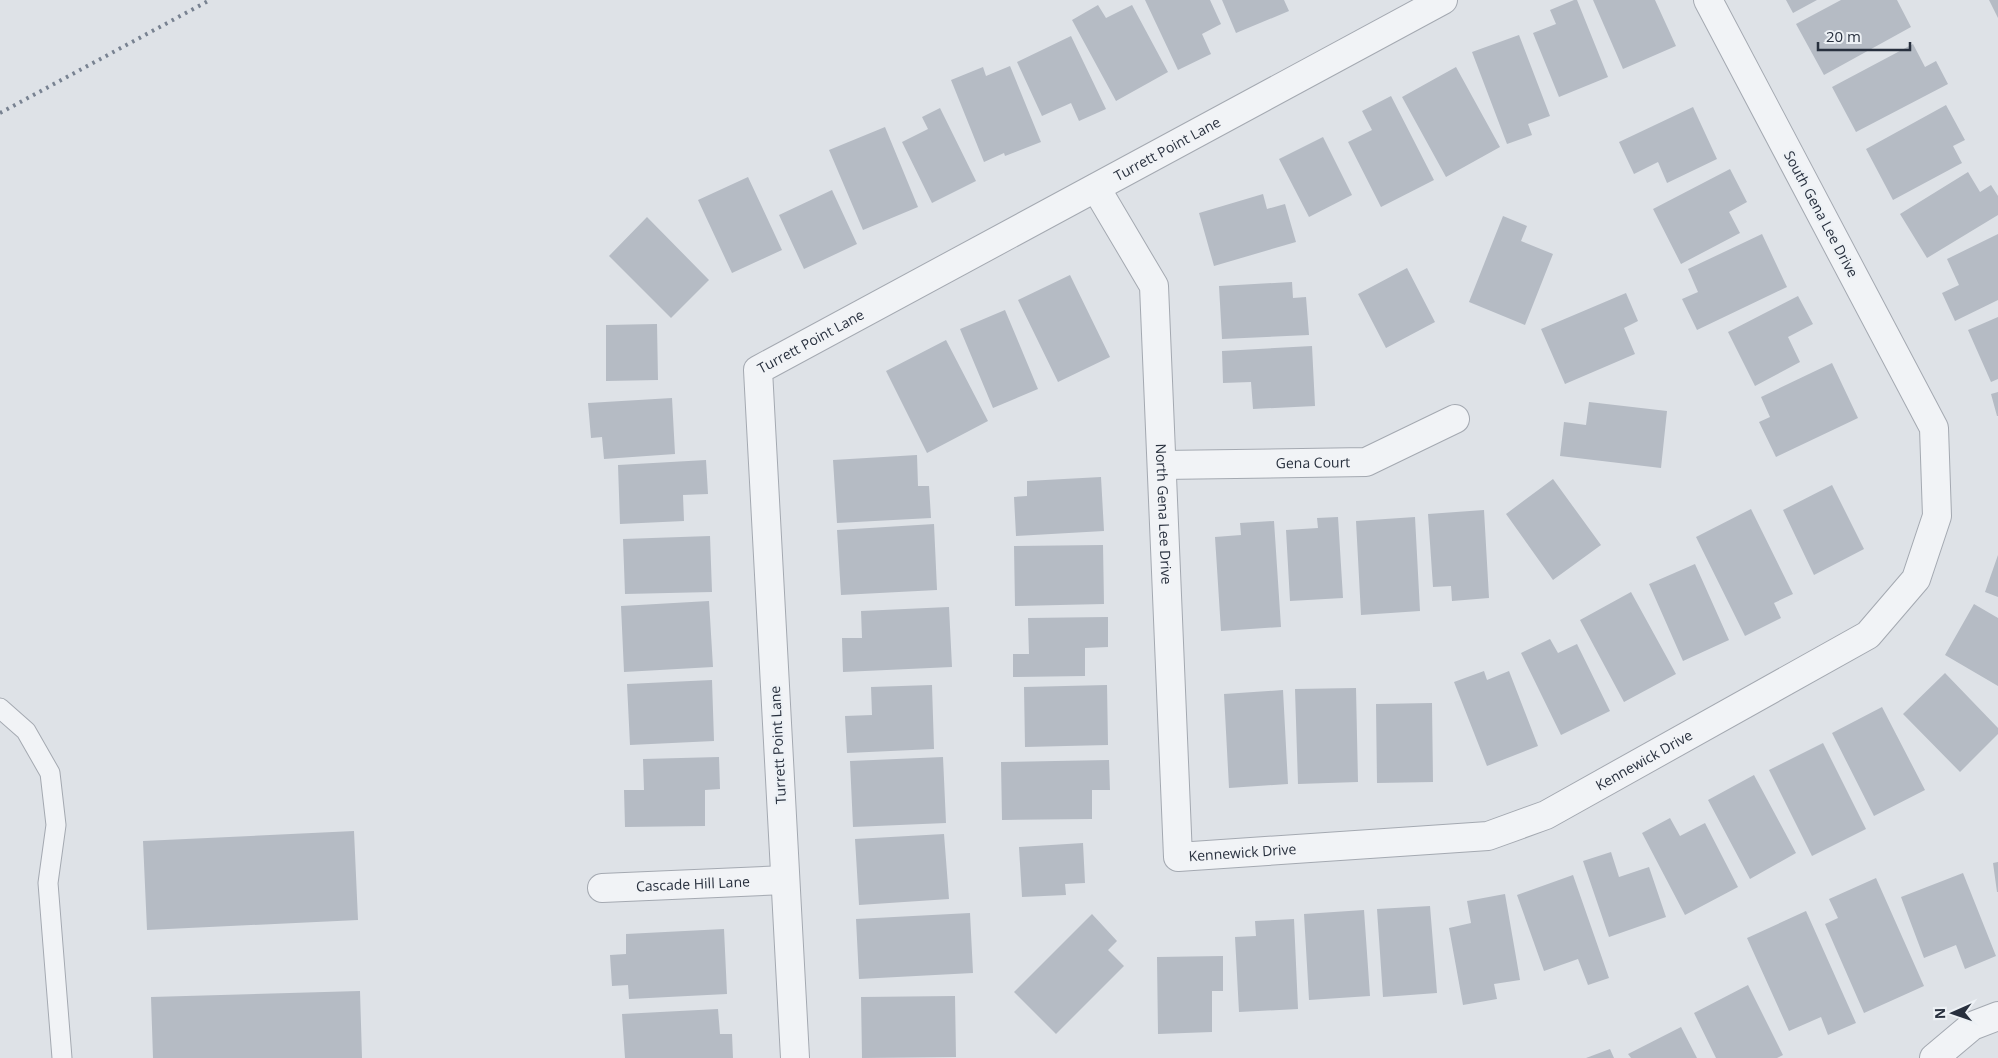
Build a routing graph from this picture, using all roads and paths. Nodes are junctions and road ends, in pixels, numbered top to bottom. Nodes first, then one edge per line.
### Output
1 (1443, 0) edge
2 (1708, 0) edge
3 (1096, 188) junction
4 (1455, 419) dead end
5 (1934, 428) joint
6 (1162, 465) junction
7 (0, 708) edge
8 (1178, 858) joint
9 (785, 880) junction
10 (602, 888) dead end
11 (1998, 1016) edge
12 (62, 1058) edge
13 (795, 1058) edge
14 (1934, 1058) edge

1 - 3 street, Turrett Point Lane
2 - 5 street, South Gena Lee Drive
3 - 6 street, North Gena Lee Drive
3 - 9 street, Turrett Point Lane
4 - 6 street, Gena Court
5 - 8 street, Kennewick Drive
6 - 8 street, North Gena Lee Drive
7 - 12 lane
9 - 10 street, Cascade Hill Lane
9 - 13 street, Turrett Point Lane
11 - 14 street

